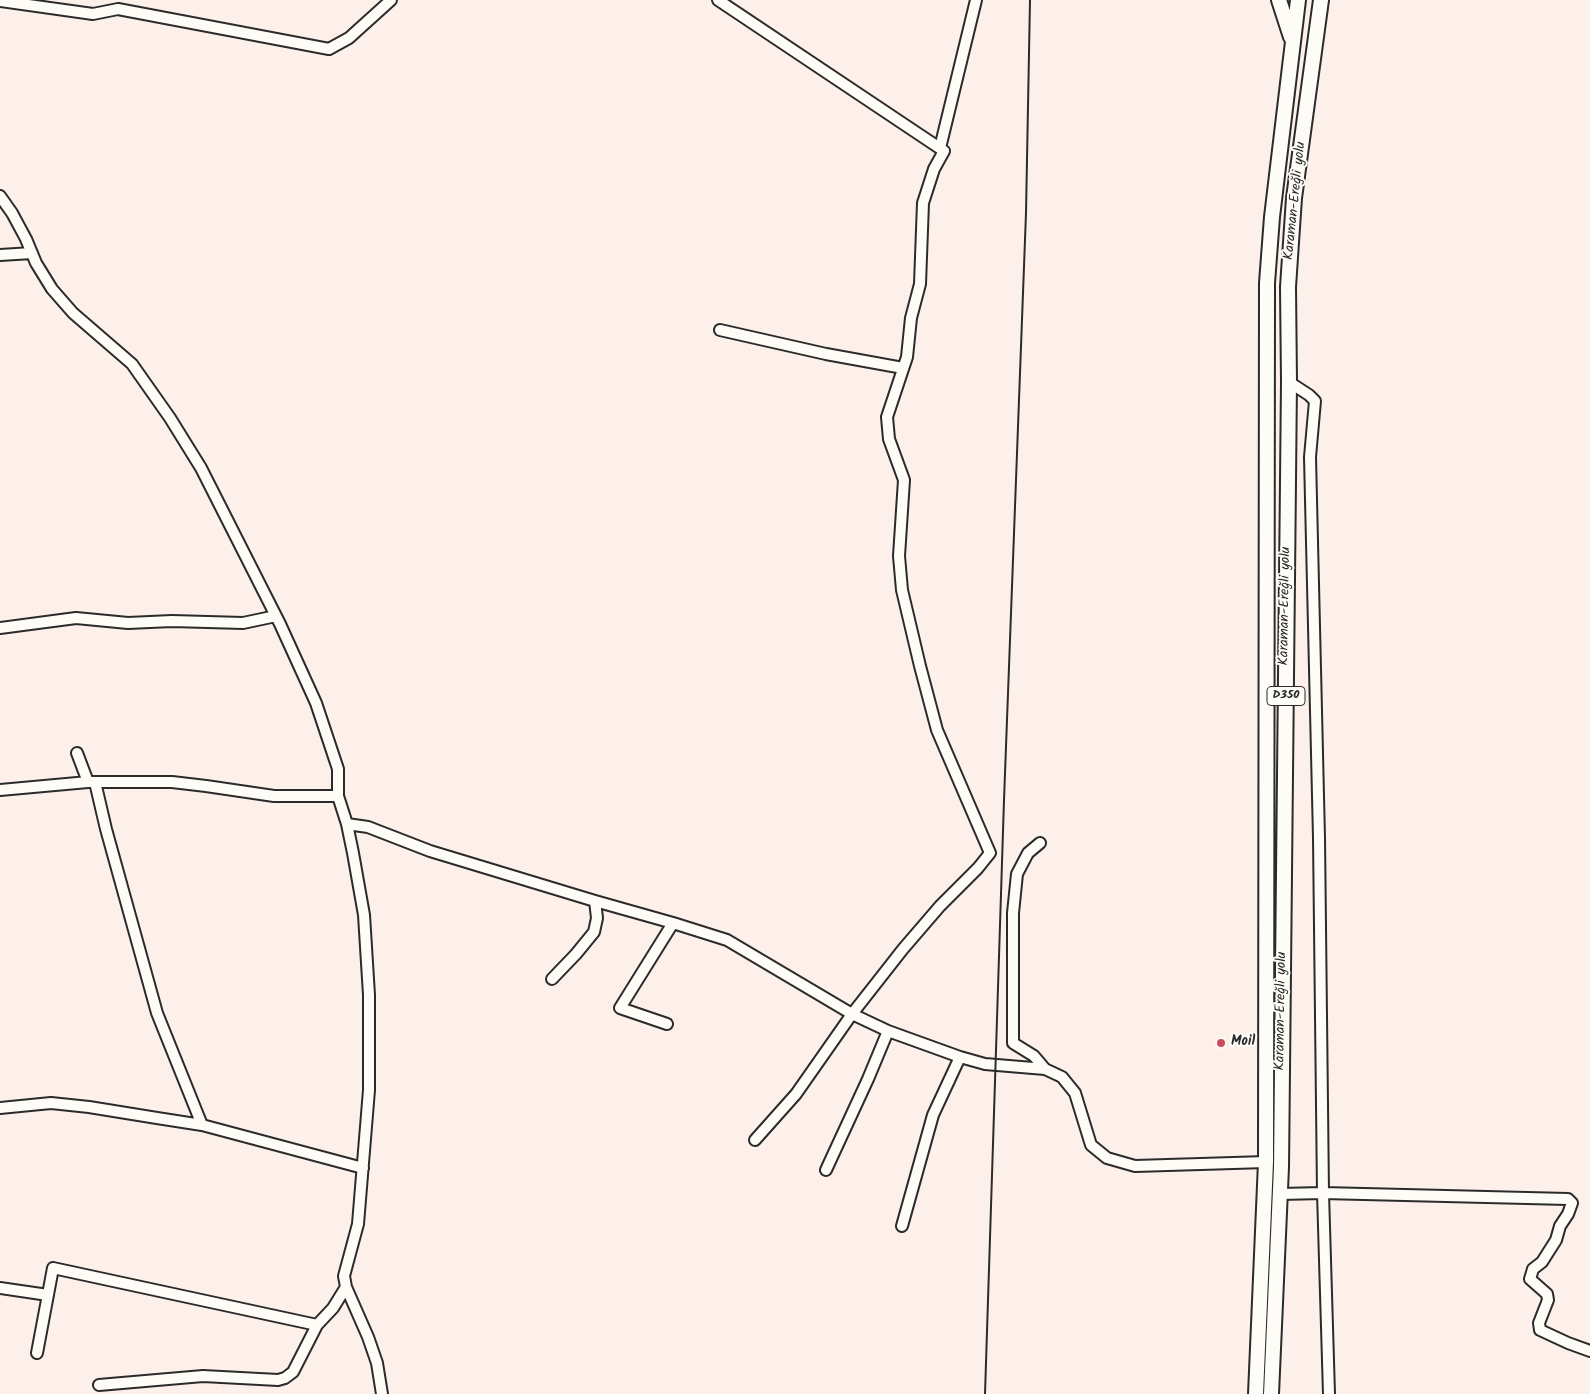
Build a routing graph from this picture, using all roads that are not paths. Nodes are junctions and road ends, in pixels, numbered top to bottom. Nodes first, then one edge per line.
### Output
1 (392, 0) edge
2 (718, 0) edge
3 (976, 0) edge
4 (1279, 0) edge
5 (1298, 0) edge
6 (1321, 0) edge
7 (0, 1) edge
8 (1292, 40) junction
9 (942, 150) junction
10 (0, 196) edge
11 (32, 253) junction
12 (0, 255) edge
13 (720, 330) dead end
14 (903, 368) junction
15 (1289, 382) junction
16 (276, 616) junction
17 (0, 628) edge
18 (77, 753) dead end
19 (92, 782) junction
20 (0, 790) edge
21 (338, 796) junction
22 (347, 824) junction
23 (1040, 843) dead end
24 (595, 901) junction
25 (673, 923) junction
26 (552, 979) dead end
27 (852, 1014) junction
28 (667, 1024) dead end
29 (888, 1031) junction
30 (960, 1057) junction
31 (1045, 1069) junction
32 (0, 1108) edge
33 (202, 1125) junction
34 (755, 1140) dead end
35 (1266, 1162) junction
36 (363, 1168) junction
37 (826, 1170) dead end
38 (1322, 1193) junction
39 (1280, 1194) junction
40 (902, 1226) dead end
41 (346, 1287) junction
42 (0, 1288) edge
43 (48, 1295) junction
44 (317, 1325) junction
45 (1590, 1351) edge
46 (36, 1352) dead end
47 (99, 1385) dead end
48 (382, 1394) edge
49 (1256, 1394) edge
50 (1271, 1394) edge
51 (1329, 1394) edge

1 - 7 street
2 - 9 street
3 - 9 street
4 - 8 highway
5 - 8 highway, Karaman-Ereğli yolu / D350
6 - 15 highway, Karaman-Ereğli yolu / D350
8 - 35 highway, Karaman-Ereğli yolu / D350
9 - 14 street
10 - 11 street
11 - 12 street
11 - 16 street
13 - 14 street
14 - 27 street
15 - 38 street
15 - 39 highway, Karaman-Ereğli yolu / D350
16 - 17 street
16 - 21 street
18 - 19 street
19 - 20 street
19 - 21 street
19 - 33 street
21 - 22 street
22 - 24 street
22 - 36 street
23 - 31 street
24 - 25 street
24 - 26 street
25 - 27 street
25 - 28 street
27 - 29 street
27 - 34 street
29 - 30 street
29 - 37 street
30 - 31 street
30 - 40 street
31 - 35 street
32 - 33 street
33 - 36 street
35 - 49 highway, Karaman-Ereğli yolu / D350
36 - 41 street
38 - 39 street
38 - 45 street
38 - 51 street
39 - 50 highway, Karaman-Ereğli yolu / D350
41 - 44 street
41 - 48 street
42 - 43 street
43 - 44 street
43 - 46 street
44 - 47 street

